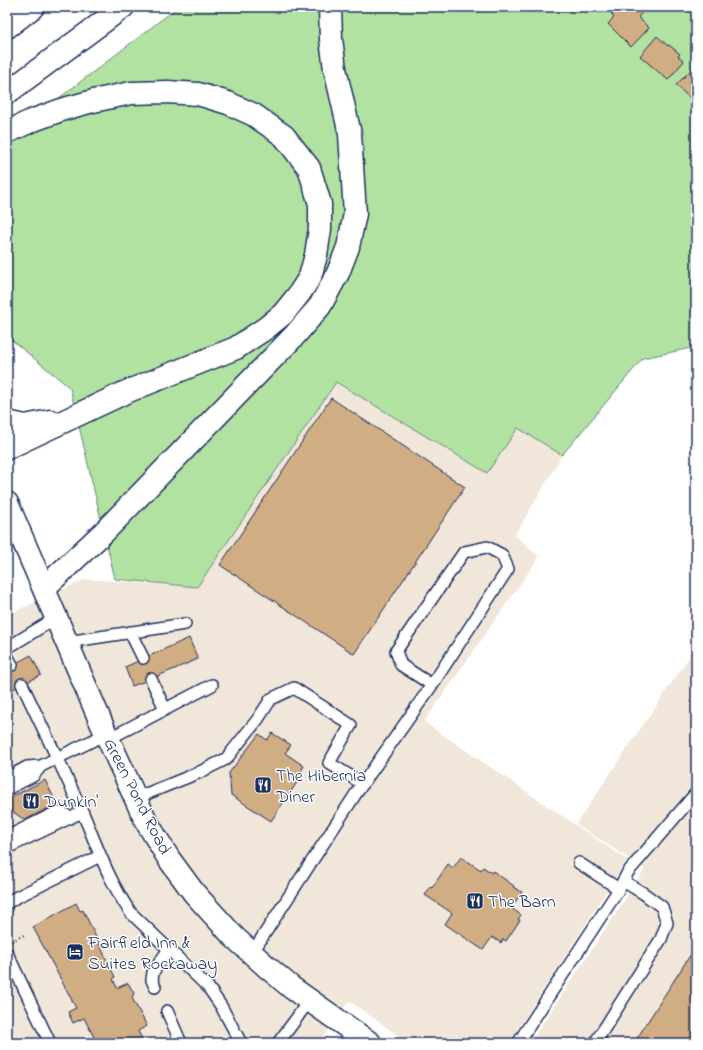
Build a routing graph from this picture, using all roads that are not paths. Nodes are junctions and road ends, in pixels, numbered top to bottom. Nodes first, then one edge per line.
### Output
1 (33, 7) edge
2 (123, 7) edge
3 (330, 7) edge
4 (7, 27) edge
5 (7, 93) edge
6 (7, 132) edge
7 (77, 415) junction
8 (7, 422) edge
9 (7, 448) edge
10 (7, 503) edge
11 (44, 588) junction
12 (56, 618) junction
13 (185, 624) dead end
14 (130, 632) junction
15 (67, 642) junction
16 (7, 648) edge
17 (143, 658) dead end
18 (151, 679) dead end
19 (22, 684) dead end
20 (212, 684) dead end
21 (432, 684) junction
22 (165, 709) junction
23 (107, 737) junction
24 (56, 758) junction
25 (41, 766) junction
26 (7, 778) edge
27 (363, 784) junction
28 (7, 789) edge
29 (696, 793) edge
30 (136, 798) junction
31 (82, 812) junction
32 (70, 818) junction
33 (7, 836) edge
34 (7, 847) edge
35 (100, 856) junction
36 (580, 863) dead end
37 (621, 885) junction
38 (7, 903) edge
39 (169, 949) junction
40 (7, 953) edge
41 (252, 953) junction
42 (155, 987) dead end
43 (309, 1000) junction
44 (167, 1012) dead end
45 (361, 1040) edge
46 (50, 1043) edge
47 (181, 1043) edge
48 (241, 1043) edge
49 (278, 1043) edge
50 (518, 1043) edge
51 (595, 1043) edge

1 - 4 main road
2 - 5 main road
3 - 11 main road
6 - 7 main road
7 - 8 main road
7 - 9 main road
10 - 11 main road, Green Pond Road
11 - 12 main road, Green Pond Road
12 - 15 main road, Green Pond Road
12 - 16 lane
13 - 14 lane
14 - 15 lane
14 - 17 lane
15 - 23 main road, Green Pond Road
18 - 22 lane
19 - 24 lane
20 - 22 lane
21 - 21 lane
21 - 27 lane
22 - 23 lane
23 - 24 lane
23 - 30 main road, Green Pond Road
24 - 25 lane
24 - 31 lane
25 - 26 lane
25 - 28 lane
27 - 30 lane
27 - 41 lane
29 - 37 lane
30 - 41 main road, Green Pond Road
31 - 32 lane
31 - 35 lane
32 - 33 lane
32 - 34 lane
35 - 38 lane
35 - 39 lane
36 - 37 lane
37 - 50 lane
37 - 51 lane
39 - 42 lane
39 - 48 lane
40 - 46 lane
41 - 43 main road, Green Pond Road
43 - 45 main road, Green Pond Road
43 - 49 lane
44 - 47 lane

